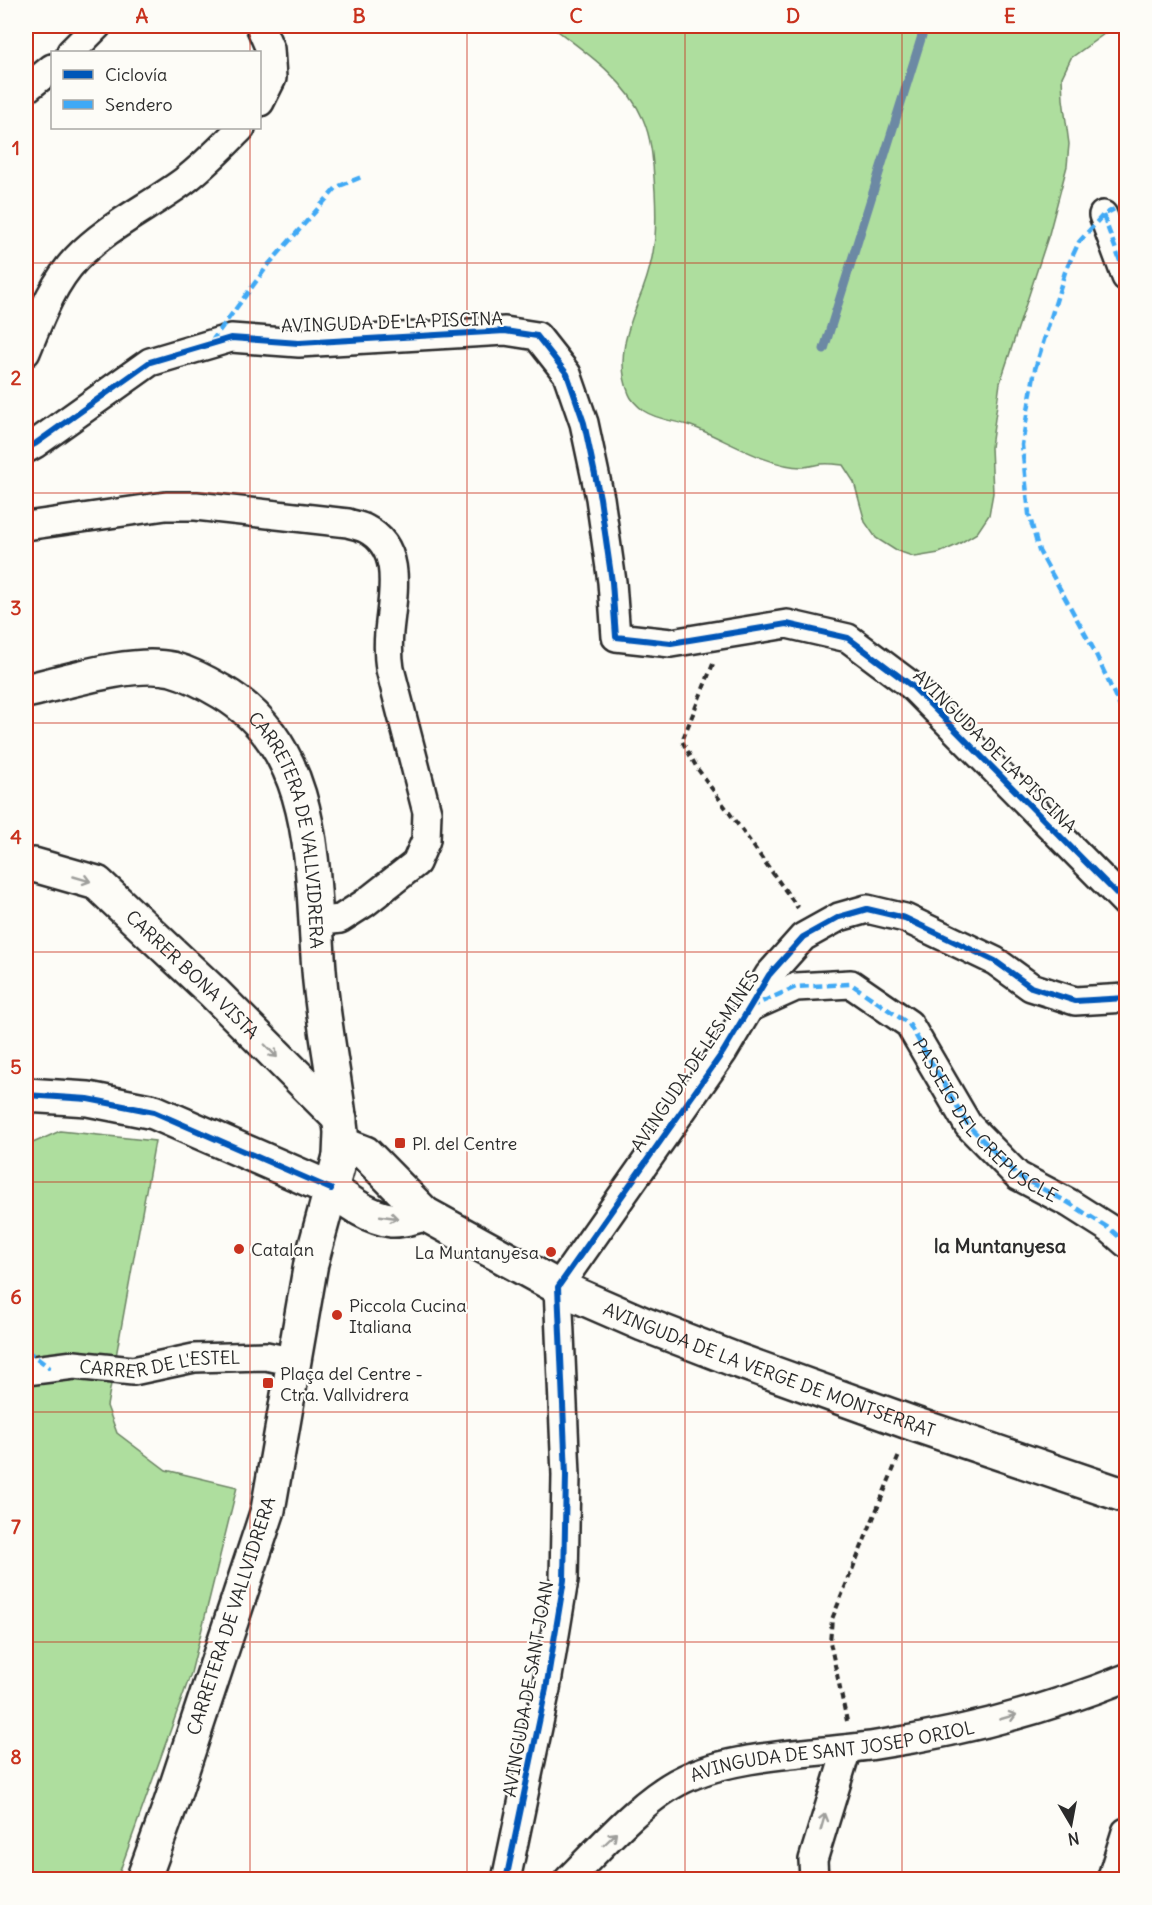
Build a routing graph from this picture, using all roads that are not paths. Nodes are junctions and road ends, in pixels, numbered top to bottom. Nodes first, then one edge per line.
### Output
1 (97, 26) edge
2 (260, 26) edge
3 (71, 51) edge
4 (51, 69) edge
5 (26, 89) edge
6 (261, 100) edge
7 (240, 129) edge
8 (1103, 215) dead end
9 (1126, 277) edge
10 (26, 352) edge
11 (26, 449) edge
12 (26, 525) edge
13 (26, 691) edge
14 (26, 867) edge
15 (1126, 903) edge
16 (316, 922) junction
17 (1126, 998) edge
18 (749, 1008) junction
19 (26, 1095) edge
20 (341, 1132) junction
21 (331, 1189) junction
22 (425, 1214) junction
23 (1126, 1243) edge
24 (558, 1287) junction
25 (294, 1362) junction
26 (26, 1371) edge
27 (1126, 1496) edge
28 (1126, 1678) edge
29 (847, 1749) junction
30 (1126, 1832) edge
31 (143, 1880) edge
32 (506, 1880) edge
33 (568, 1880) edge
34 (814, 1880) edge
35 (1111, 1880) edge

1 - 3 street
2 - 6 street
4 - 5 street
7 - 10 street
8 - 9 street
11 - 15 street, AVINGUDA DE LA PISCINA
12 - 16 street
13 - 16 street, CARRETERA DE VALLVIDRERA
14 -> 20 street, CARRER BONA VISTA
16 - 20 street, CARRETERA DE VALLVIDRERA
17 - 18 street, AVINGUDA DE LES MINES
18 - 23 street, PASSEIG DEL CREPUSCLE
18 - 24 street, AVINGUDA DE LES MINES
19 - 21 street
20 - 21 street, CARRETERA DE VALLVIDRERA
20 - 22 street, CARRER BONA VISTA
21 -> 22 street
21 - 25 street, CARRETERA DE VALLVIDRERA
22 - 24 street, AVINGUDA DE LA VERGE DE MONTSERRAT
24 - 27 street, AVINGUDA DE LA VERGE DE MONTSERRAT
24 - 32 street, AVINGUDA DE SANT JOAN
25 - 26 street, CARRER DE L'ESTEL
25 - 31 street, CARRETERA DE VALLVIDRERA
29 -> 28 street, AVINGUDA DE SANT JOSEP ORIOL
33 -> 29 street, AVINGUDA DE SANT JOSEP ORIOL
34 -> 29 street
30 - 35 street

